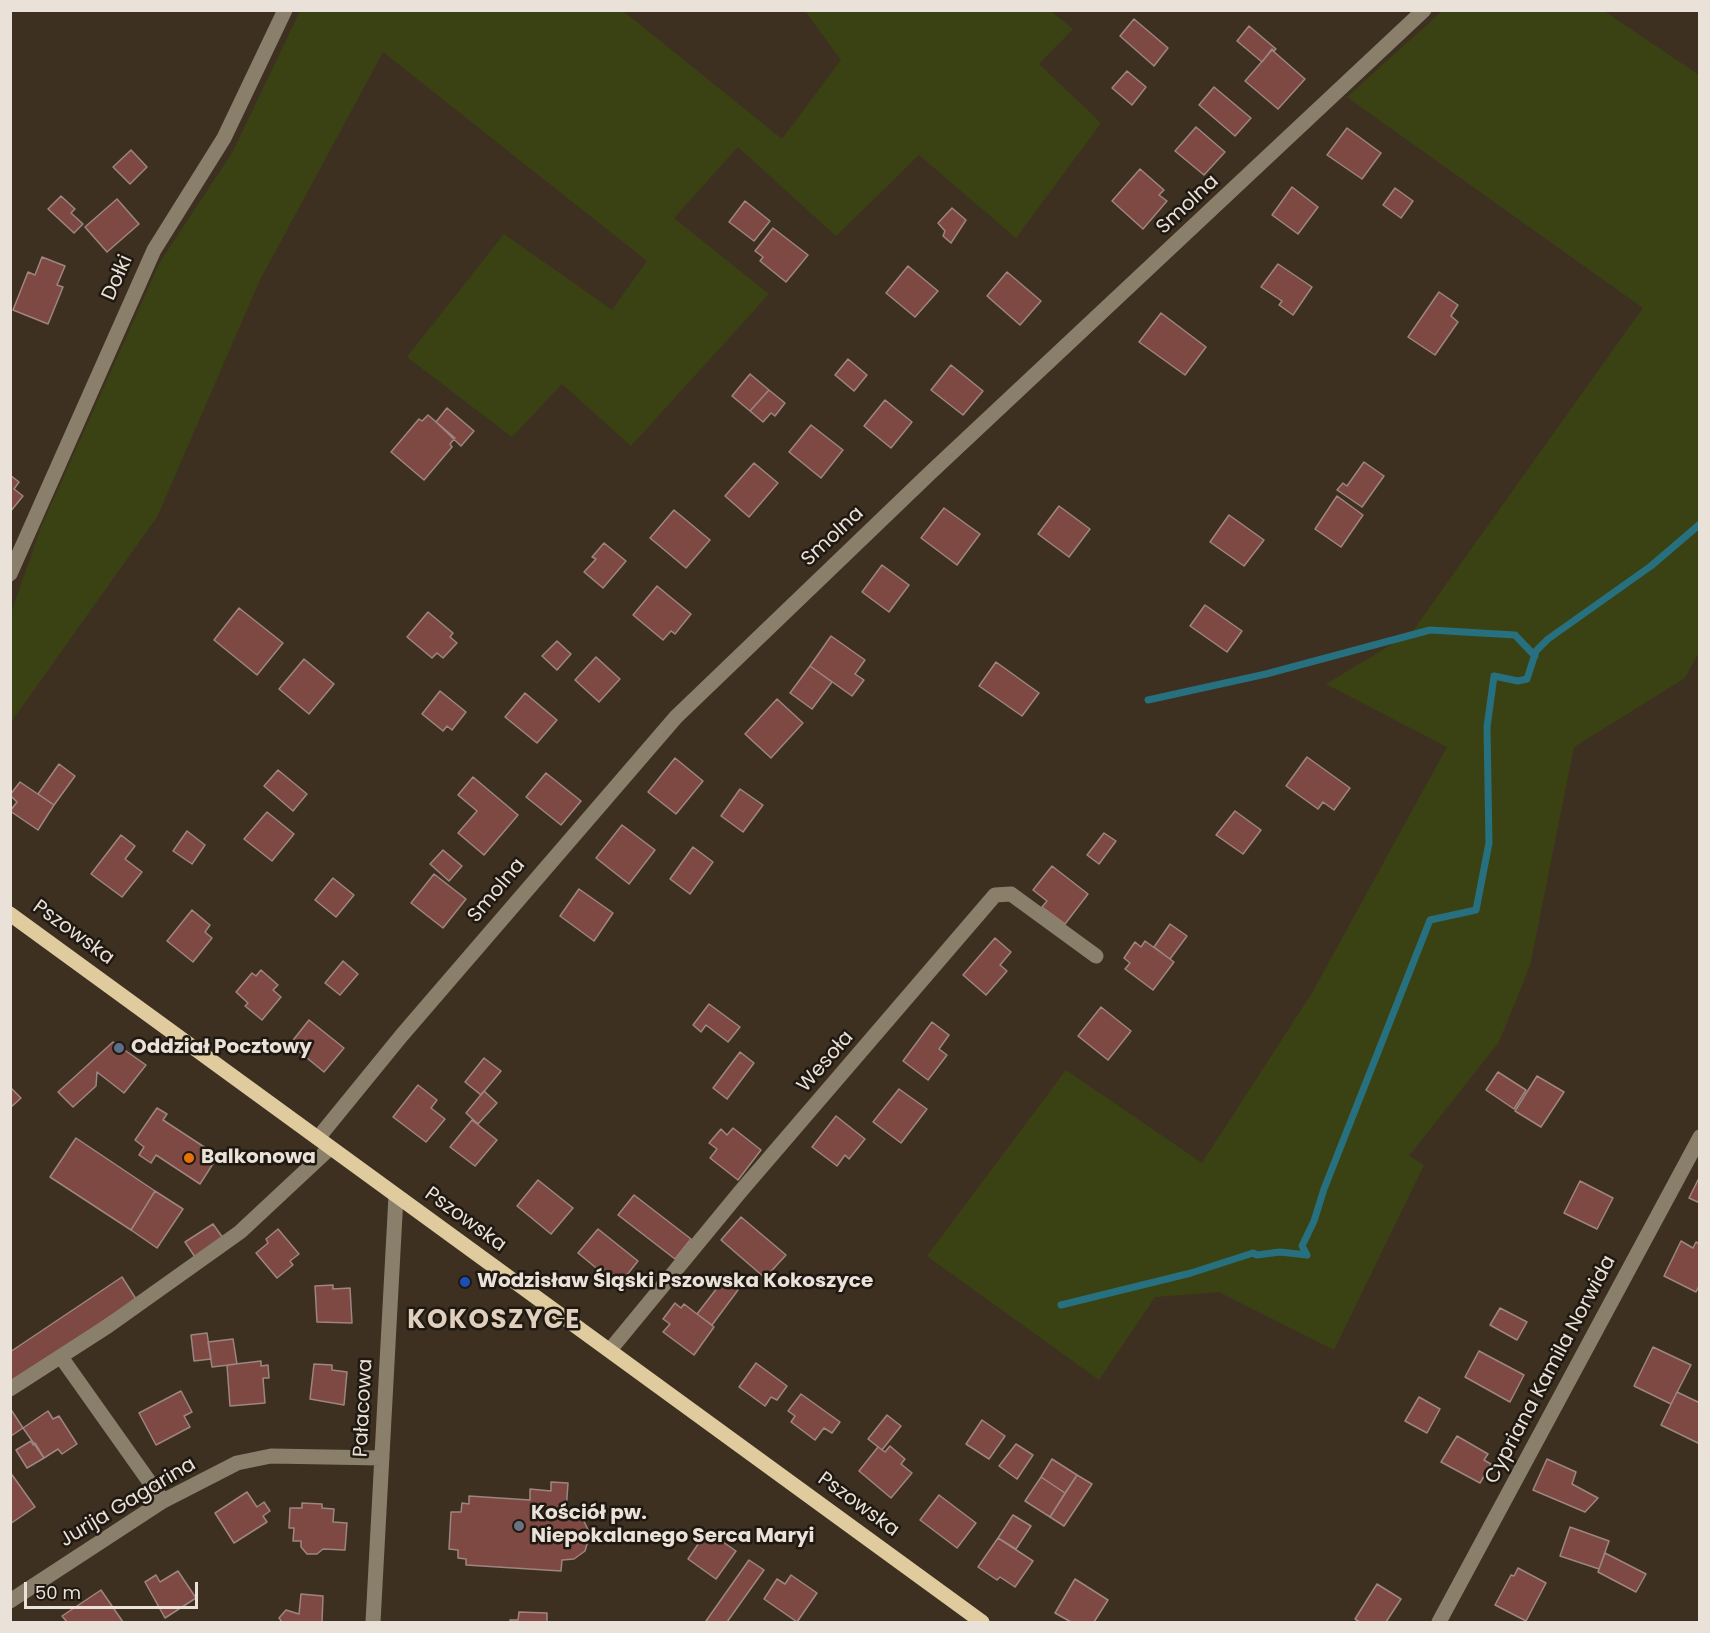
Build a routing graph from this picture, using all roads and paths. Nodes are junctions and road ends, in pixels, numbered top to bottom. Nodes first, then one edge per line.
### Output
1 (285, 10) edge
2 (1424, 10) edge
3 (10, 574) edge
4 (10, 914) edge
5 (1096, 956) dead end
6 (1700, 1137) edge
7 (324, 1143) junction
8 (396, 1196) junction
9 (610, 1350) junction
10 (61, 1357) junction
11 (10, 1389) edge
12 (382, 1458) junction
13 (163, 1501) junction
14 (10, 1601) edge
15 (374, 1623) edge
16 (982, 1623) edge
17 (1439, 1623) edge

1 - 3 street, Dołki
2 - 7 street, Smolna
4 - 7 main road, Pszowska
5 - 9 street, Wesoła
6 - 17 street, Cypriana Kamila Norwida
7 - 8 main road, Pszowska
7 - 10 street, Smolna
8 - 9 main road, Pszowska
8 - 12 street, Pałacowa
9 - 16 main road, Pszowska
10 - 11 street, Smolna
10 - 13 street
12 - 13 street, Jurija Gagarina
12 - 15 street, Pałacowa
13 - 14 street, Jurija Gagarina

